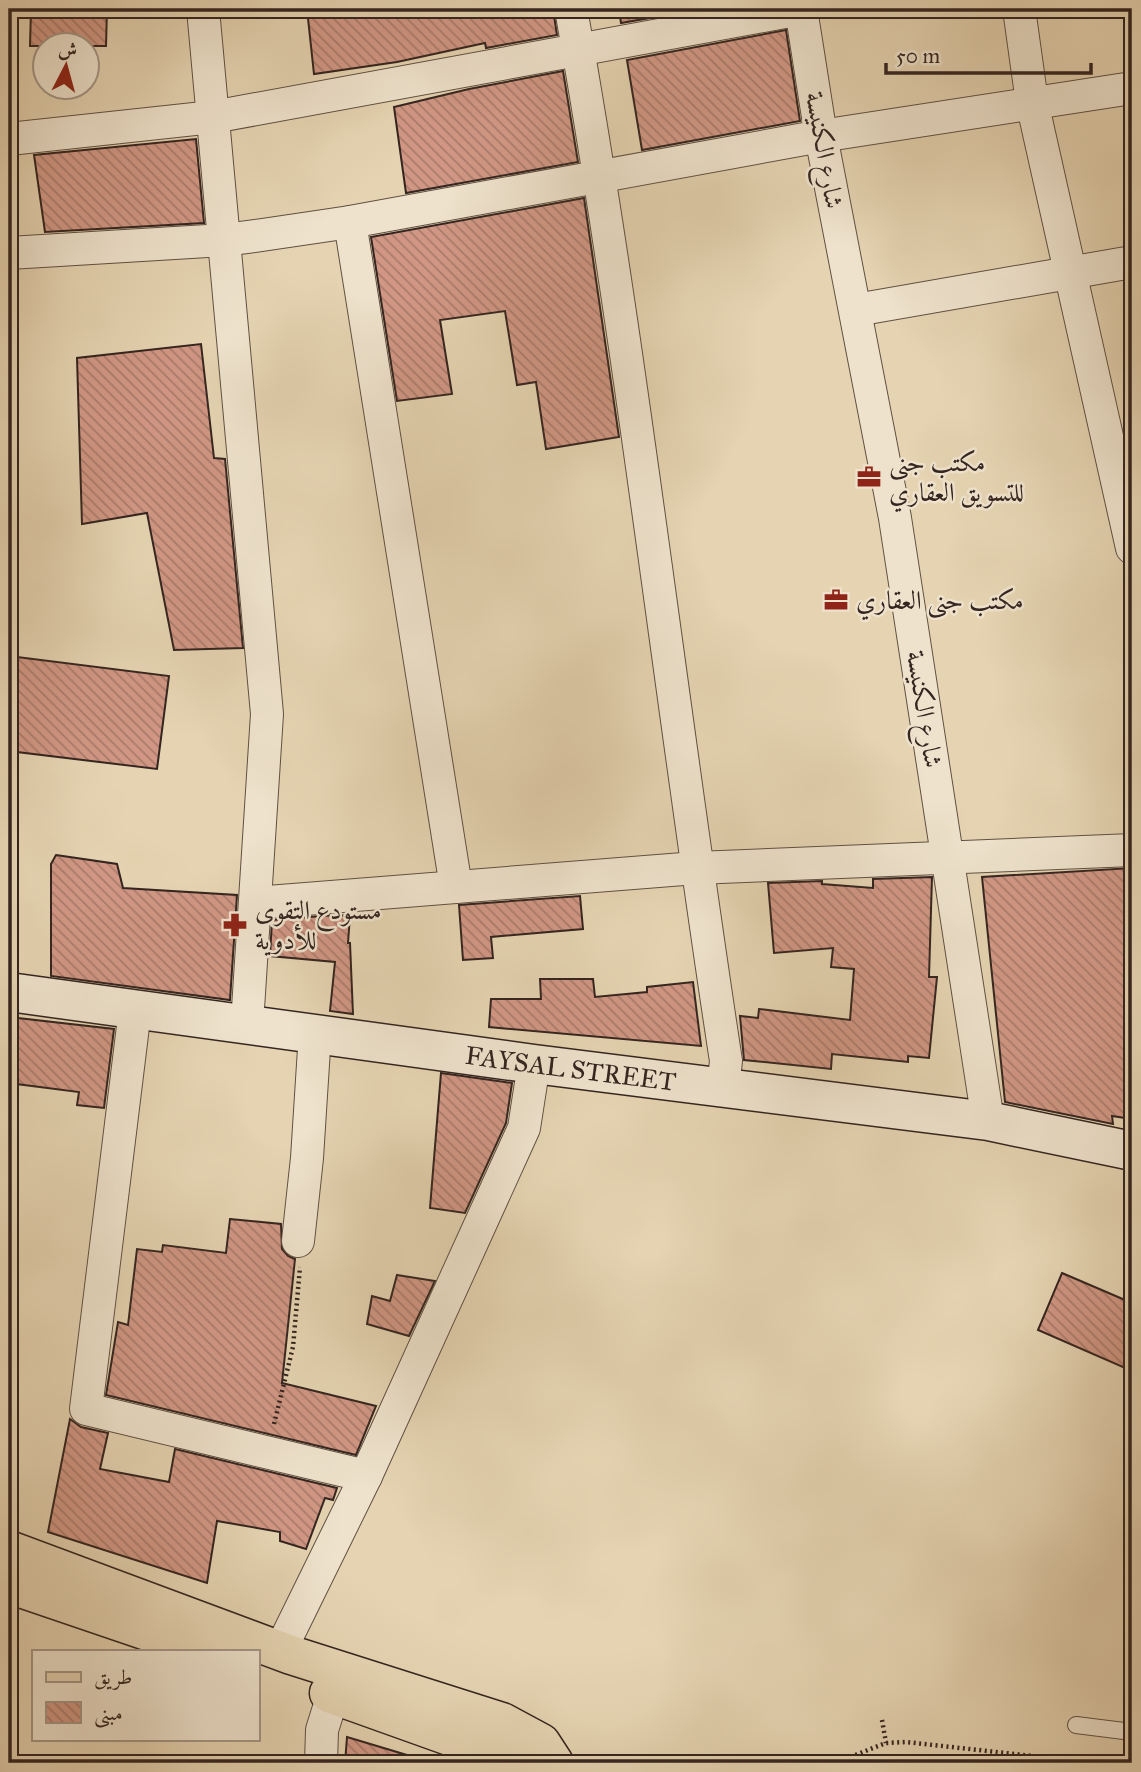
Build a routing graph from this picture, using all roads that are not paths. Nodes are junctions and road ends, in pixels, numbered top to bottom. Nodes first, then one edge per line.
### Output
1 (202, 9) edge
2 (571, 9) edge
3 (801, 9) edge
4 (1019, 9) edge
5 (578, 50) junction
6 (1132, 88) edge
7 (1032, 102) junction
8 (212, 117) junction
9 (821, 136) junction
10 (9, 139) edge
11 (600, 174) junction
12 (349, 222) junction
13 (224, 240) junction
14 (9, 253) edge
15 (1132, 262) edge
16 (1070, 271) junction
17 (856, 310) junction
18 (1132, 548) edge
19 (1132, 850) edge
20 (948, 858) junction
21 (696, 868) junction
22 (456, 887) junction
23 (256, 903) junction
24 (9, 992) edge
25 (135, 1010) junction
26 (247, 1024) junction
27 (314, 1034) junction
28 (534, 1064) junction
29 (723, 1087) junction
30 (988, 1121) junction
31 (1132, 1151) edge
32 (298, 1241) road end
33 (366, 1476) junction
34 (9, 1550) edge
35 (9, 1584) edge
36 (204, 1650) edge
37 (245, 1650) edge
38 (269, 1660) edge
39 (334, 1695) junction
40 (1076, 1726) dead end
41 (1132, 1732) edge
42 (321, 1763) edge
43 (510, 1763) edge
44 (554, 1763) edge

1 - 8 street
2 - 5 street
3 - 5 street
3 - 9 street, شارع الكنيسة
4 - 7 street
5 - 8 street
5 - 11 street
6 - 7 street
7 - 9 street
7 - 16 street
8 - 10 street
8 - 13 street
9 - 11 street
9 - 17 street, شارع الكنيسة
11 - 12 street
11 - 21 street
12 - 13 street
12 - 22 street
13 - 14 street
13 - 23 street
15 - 16 street
16 - 17 street
16 - 18 street
17 - 20 street, شارع الكنيسة
19 - 20 street
20 - 21 street
20 - 30 street, شارع الكنيسة
21 - 22 street
21 - 29 street
22 - 23 street
23 - 26 street
24 - 25 main road, FAYSAL STREET
25 - 26 main road, FAYSAL STREET
25 - 33 street
26 - 27 main road, FAYSAL STREET
27 - 28 main road, FAYSAL STREET
27 - 32 street
28 - 29 main road, FAYSAL STREET
28 - 33 street
29 - 30 main road, FAYSAL STREET
30 - 31 main road, FAYSAL STREET
33 - 38 street
34 - 37 main road
35 - 36 main road
38 - 39 main road
38 - 44 main road
39 - 42 street
39 - 43 main road
40 - 41 lane

